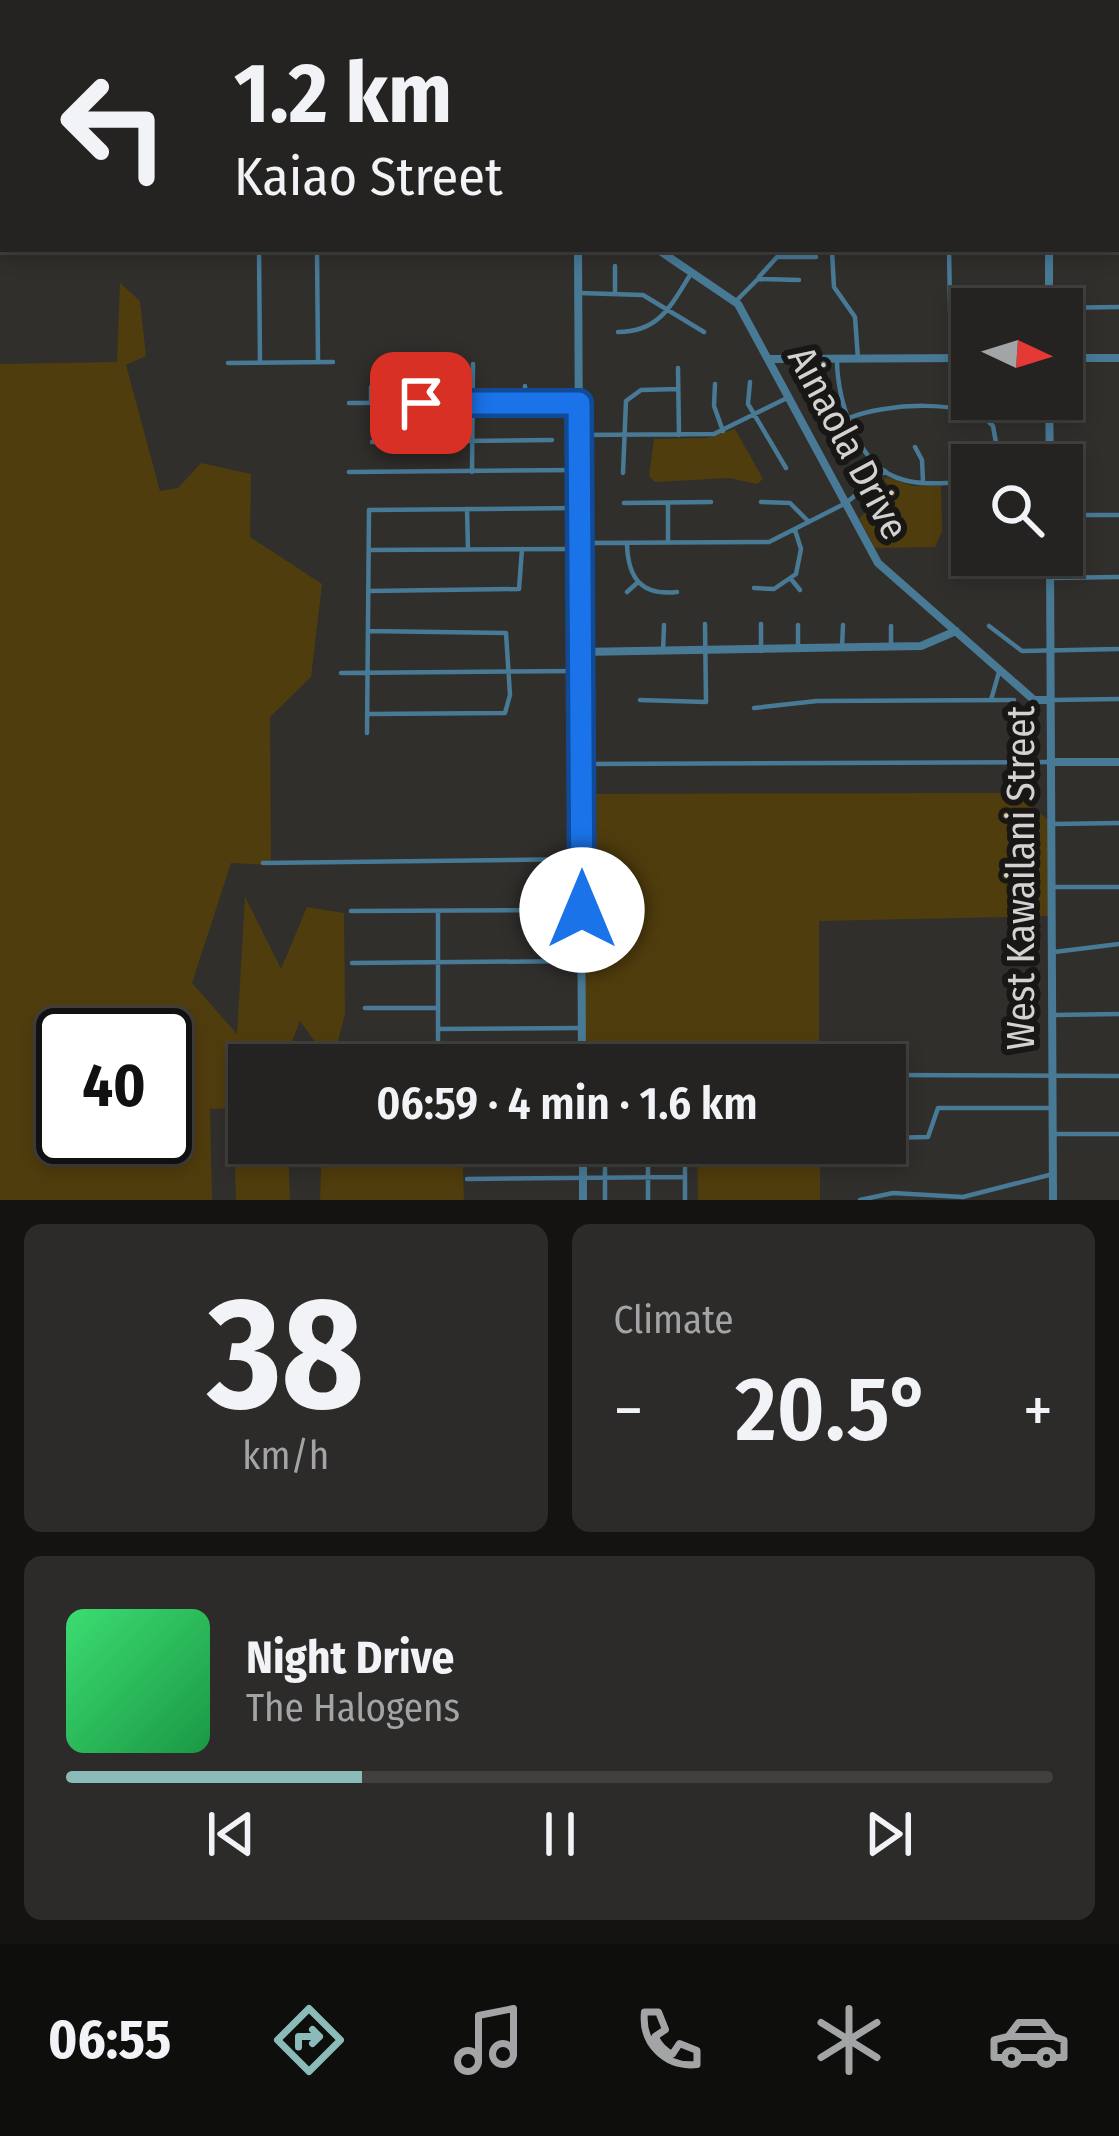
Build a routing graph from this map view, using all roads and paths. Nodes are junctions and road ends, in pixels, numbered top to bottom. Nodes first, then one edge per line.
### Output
1 (260, 252) edge
2 (317, 252) edge
3 (578, 252) edge
4 (662, 252) edge
5 (832, 252) edge
6 (950, 252) edge
7 (1049, 252) edge
8 (816, 257) dead end
9 (615, 266) dead end
10 (692, 272) junction
11 (799, 280) dead end
12 (756, 281) junction
13 (1049, 288) edge
14 (579, 293) junction
15 (615, 293) junction
16 (735, 302) junction
17 (1083, 308) edge
18 (1119, 308) edge
19 (668, 309) junction
20 (617, 332) dead end
21 (704, 332) dead end
22 (951, 358) joint
23 (1083, 358) edge
24 (1119, 358) edge
25 (770, 359) junction
26 (858, 359) junction
27 (837, 360) junction
28 (318, 362) junction
29 (332, 362) dead end
30 (228, 363) dead end
31 (260, 363) junction
32 (473, 364) dead end
33 (678, 368) dead end
34 (750, 382) dead end
35 (715, 384) dead end
36 (371, 386) dead end
37 (422, 386) dead end
38 (525, 386) dead end
39 (678, 389) junction
40 (789, 398) junction
41 (525, 402) junction
42 (349, 403) dead end
43 (371, 403) junction
44 (421, 403) junction
45 (473, 403) junction
46 (579, 403) junction
47 (951, 410) edge
48 (753, 414) junction
49 (849, 418) junction
50 (988, 420) edge
51 (723, 431) junction
52 (623, 435) junction
53 (679, 435) junction
54 (579, 436) junction
55 (552, 440) dead end
56 (473, 441) junction
57 (372, 442) dead end
58 (999, 444) edge
59 (915, 448) dead end
60 (786, 467) dead end
61 (579, 470) junction
62 (885, 471) junction
63 (349, 472) dead end
64 (472, 472) junction
65 (623, 473) dead end
66 (923, 482) junction
67 (951, 482) edge
68 (711, 502) dead end
69 (761, 502) dead end
70 (624, 503) dead end
71 (668, 503) junction
72 (846, 503) junction
73 (579, 508) junction
74 (467, 509) junction
75 (1083, 515) edge
76 (1119, 515) edge
77 (809, 522) junction
78 (795, 530) junction
79 (668, 543) junction
80 (627, 544) junction
81 (580, 546) junction
82 (468, 549) junction
83 (521, 549) junction
84 (367, 550) junction
85 (1119, 577) edge
86 (1050, 578) joint
87 (791, 579) junction
88 (637, 583) junction
89 (754, 588) dead end
90 (800, 590) dead end
91 (368, 591) junction
92 (628, 592) dead end
93 (677, 592) dead end
94 (705, 624) dead end
95 (761, 624) dead end
96 (664, 625) dead end
97 (843, 625) dead end
98 (798, 626) dead end
99 (891, 626) dead end
100 (989, 626) dead end
101 (956, 631) junction
102 (368, 632) junction
103 (842, 646) junction
104 (798, 647) junction
105 (891, 647) junction
106 (1051, 649) junction
107 (1119, 649) edge
108 (706, 651) junction
109 (761, 651) junction
110 (580, 652) junction
111 (663, 652) junction
112 (1001, 670) junction
113 (580, 671) junction
114 (510, 672) junction
115 (341, 673) dead end
116 (368, 673) junction
117 (1119, 699) edge
118 (640, 700) dead end
119 (991, 700) junction
120 (1013, 700) dead end
121 (1051, 700) junction
122 (754, 708) dead end
123 (368, 714) junction
124 (368, 733) dead end
125 (1051, 762) junction
126 (1119, 762) edge
127 (581, 764) junction
128 (1051, 824) junction
129 (1119, 824) edge
130 (581, 859) junction
131 (263, 862) dead end
132 (1052, 887) junction
133 (1119, 887) edge
134 (582, 910) junction
135 (351, 911) dead end
136 (438, 912) junction
137 (1119, 944) edge
138 (1052, 952) junction
139 (581, 961) junction
140 (352, 962) dead end
141 (438, 963) junction
142 (365, 1008) dead end
143 (438, 1008) junction
144 (1052, 1015) junction
145 (1119, 1015) edge
146 (582, 1028) junction
147 (438, 1029) junction
148 (438, 1044) edge
149 (582, 1044) edge
150 (906, 1075) edge
151 (1052, 1075) junction
152 (1119, 1076) edge
153 (1052, 1108) junction
154 (1053, 1134) junction
155 (1119, 1134) edge
156 (906, 1138) edge
157 (583, 1164) edge
158 (605, 1164) edge
159 (649, 1164) edge
160 (685, 1164) edge
161 (1053, 1174) junction
162 (583, 1178) junction
163 (605, 1178) junction
164 (649, 1178) junction
165 (685, 1178) junction
166 (466, 1179) dead end
167 (583, 1200) edge
168 (605, 1200) edge
169 (649, 1200) edge
170 (686, 1200) edge
171 (860, 1200) edge
172 (1053, 1200) edge

1 - 31 street
2 - 28 street
3 - 14 street
4 - 10 street, Ainaola Drive
5 - 26 street
6 - 22 street
7 - 13 street
8 - 12 street
9 - 15 street
10 - 16 street, Ainaola Drive
10 - 19 street
11 - 12 street
12 - 16 street
14 - 15 street
14 - 46 street
15 - 19 street
16 - 25 street, Ainaola Drive
17 - 18 street
19 - 20 street
19 - 21 street
22 - 26 street
23 - 24 street
25 - 27 street
25 - 40 street, Ainaola Drive
26 - 27 street
27 - 49 street
28 - 29 street
28 - 31 street
30 - 31 street
32 - 45 street
33 - 39 street
34 - 48 street
35 - 51 street
36 - 43 street
37 - 44 street
38 - 41 street
39 - 52 street
39 - 53 street
40 - 48 street
40 - 72 street, Ainaola Drive
41 - 45 street
41 - 46 street
42 - 43 street
43 - 44 street
44 - 45 street
45 - 56 street
46 - 54 street
47 - 49 street
48 - 51 street
48 - 60 street
49 - 62 street
50 - 58 street
51 - 53 street
52 - 53 street
52 - 54 street
52 - 65 street
54 - 61 street
55 - 56 street
56 - 57 street
56 - 64 street
59 - 66 street
61 - 64 street
61 - 73 street
62 - 66 street
62 - 72 street
63 - 64 street
66 - 67 street
68 - 71 street
69 - 77 street
70 - 71 street
71 - 79 street
72 - 77 street
72 - 101 street, Ainaola Drive
73 - 74 street
73 - 81 street
74 - 82 street
74 - 84 street
75 - 76 street
77 - 78 street
78 - 79 street
78 - 87 street
79 - 80 street
80 - 81 street
80 - 88 street
81 - 83 street
81 - 110 street
82 - 83 street
82 - 84 street
83 - 91 street
84 - 91 street
85 - 86 street
86 - 106 street, West Kawailani Street
87 - 89 street
87 - 90 street
88 - 92 street
88 - 93 street
91 - 102 street
94 - 108 street
95 - 109 street
96 - 111 street
97 - 103 street
98 - 104 street
99 - 105 street
100 - 106 street
101 - 105 street
101 - 112 street, Ainaola Drive
102 - 114 street
102 - 116 street
103 - 104 street
103 - 105 street
104 - 109 street
106 - 107 street
106 - 121 street, West Kawailani Street
108 - 109 street
108 - 111 street
108 - 118 street
110 - 111 street
110 - 113 street
112 - 119 street
112 - 121 street, Ainaola Drive
113 - 114 street
113 - 127 street
114 - 116 street
114 - 123 street
115 - 116 street
116 - 123 street
117 - 121 street
119 - 120 street
119 - 122 street
121 - 125 street, West Kawailani Street
123 - 124 street
125 - 126 street
125 - 127 street
125 - 128 street, West Kawailani Street
127 - 130 street
128 - 129 street
128 - 132 street, West Kawailani Street
130 - 131 street
130 - 134 street
132 - 133 street
132 - 138 street, West Kawailani Street
134 - 136 street
134 - 139 street
135 - 136 street
136 - 141 street
137 - 138 street
138 - 144 street, West Kawailani Street
139 - 141 street
139 - 146 street
140 - 141 street
141 - 143 street
142 - 143 street
143 - 147 street
144 - 145 street
144 - 151 street, West Kawailani Street
146 - 147 street
146 - 149 street
147 - 148 street
150 - 151 street
151 - 152 street
151 - 153 street, West Kawailani Street
153 - 154 street, West Kawailani Street
153 - 156 street
154 - 155 street
154 - 161 street, West Kawailani Street
157 - 162 street
158 - 163 street
159 - 164 street
160 - 165 street
161 - 171 street
161 - 172 street, West Kawailani Street
162 - 163 street
162 - 166 street
162 - 167 street
163 - 164 street
163 - 168 street
164 - 165 street
164 - 169 street
165 - 170 street

